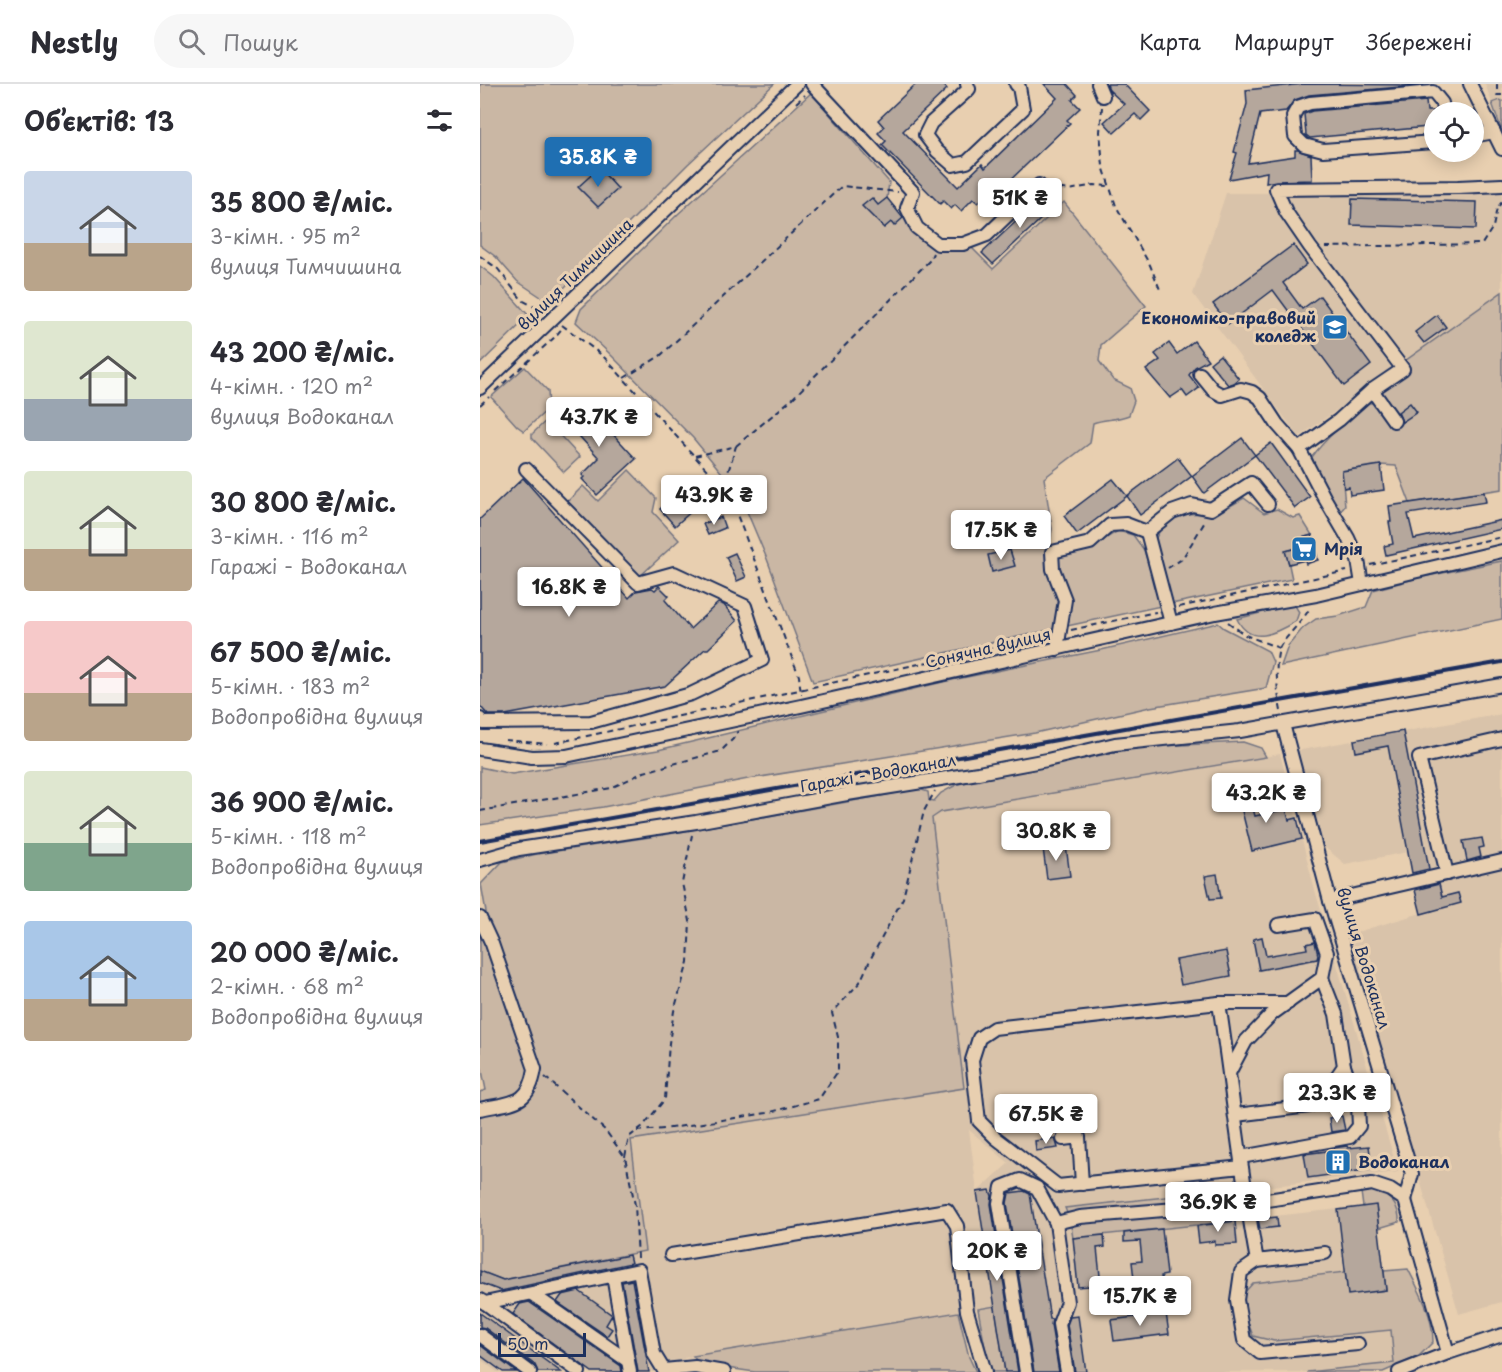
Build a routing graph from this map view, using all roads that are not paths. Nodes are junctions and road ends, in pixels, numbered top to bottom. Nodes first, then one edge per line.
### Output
1 (797, 84) edge
2 (812, 84) edge
3 (967, 84) edge
4 (1016, 84) edge
5 (1470, 84) edge
6 (1441, 102) edge
7 (1494, 132) junction
8 (1484, 134) edge
9 (1424, 143) edge
10 (1502, 149) edge
11 (1039, 185) road end
12 (1502, 185) edge
13 (1200, 374) dead end
14 (480, 388) edge
15 (1372, 390) junction
16 (1394, 421) dead end
17 (1299, 449) junction
18 (526, 469) dead end
19 (1268, 504) dead end
20 (1147, 532) junction
21 (1502, 551) edge
22 (1362, 584) junction
23 (1171, 623) junction
24 (1057, 649) junction
25 (1502, 685) edge
26 (480, 719) edge
27 (1283, 724) junction
28 (1502, 739) edge
29 (480, 749) edge
30 (480, 861) edge
31 (1502, 861) edge
32 (1447, 874) junction
33 (1330, 901) junction
34 (480, 918) edge
35 (1278, 925) dead end
36 (1322, 978) junction
37 (1219, 1003) junction
38 (1288, 1003) junction
39 (1344, 1066) junction
40 (1229, 1073) junction
41 (480, 1109) edge
42 (1236, 1115) junction
43 (1063, 1139) dead end
44 (1241, 1162) junction
45 (1082, 1184) junction
46 (1405, 1200) junction
47 (1247, 1203) junction
48 (1056, 1223) junction
49 (1325, 1253) dead end
50 (671, 1256) dead end
51 (1257, 1261) junction
52 (613, 1276) junction
53 (531, 1294) junction
54 (483, 1301) edge
55 (480, 1335) edge
56 (1502, 1335) edge
57 (1358, 1344) dead end
58 (1448, 1353) junction
59 (629, 1366) edge
60 (664, 1371) edge
61 (1403, 1371) edge
62 (530, 1372) edge
63 (579, 1372) edge
64 (724, 1372) edge
65 (986, 1372) edge
66 (1026, 1372) edge
67 (1067, 1372) edge

1 - 14 street, вулиця Тимчишина
2 - 11 street
3 - 4 street
5 - 7 street
6 - 9 street
7 - 8 street
7 - 10 street
12 - 15 street
13 - 17 street
15 - 16 street
15 - 17 street
17 - 22 street
18 - 26 street
19 - 20 street
20 - 23 street
20 - 24 street
21 - 22 street, Сонячна вулиця
22 - 23 street, Сонячна вулиця
23 - 24 street, Сонячна вулиця
24 - 29 street, Сонячна вулиця
25 - 27 street, Гаражі - Водоканал
27 - 30 street, Гаражі - Водоканал
27 - 33 street, вулиця Водоканал
28 - 32 street
31 - 32 street
32 - 33 street
33 - 46 street, вулиця Водоканал
34 - 41 street
35 - 36 street
36 - 38 street
36 - 39 street
37 - 38 street
37 - 40 street
37 - 45 street
38 - 40 street
39 - 42 street
39 - 44 street
40 - 42 street
42 - 44 street
43 - 45 street
44 - 45 street
44 - 47 street
46 - 47 street
46 - 58 street
47 - 48 street
47 - 51 street
48 - 66 street
48 - 67 street
49 - 51 street
50 - 65 street
51 - 57 street
52 - 53 street
52 - 59 street
52 - 60 street
53 - 54 street
53 - 59 street
54 - 63 street
55 - 62 street
56 - 58 street
58 - 61 street
60 - 64 street

